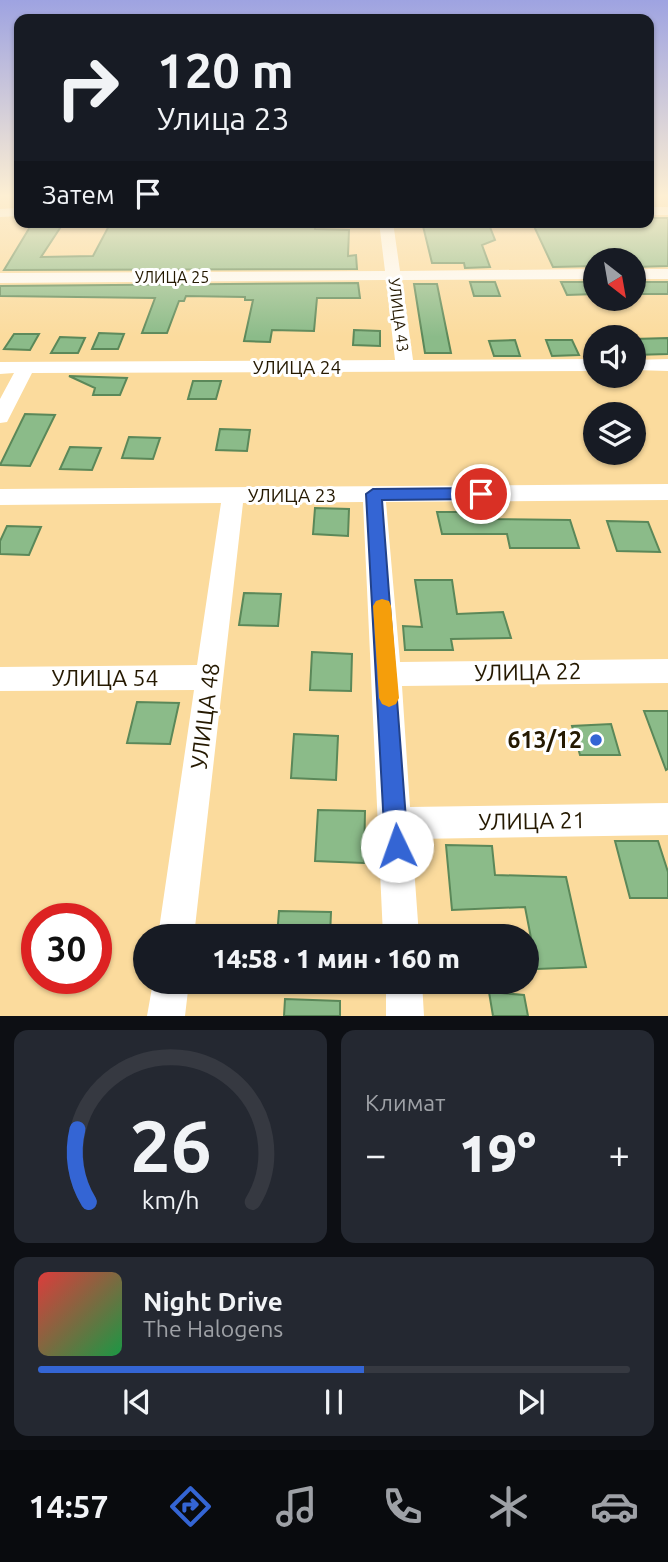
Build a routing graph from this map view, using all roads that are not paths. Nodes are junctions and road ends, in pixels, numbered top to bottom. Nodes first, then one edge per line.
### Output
1 (389, 242) edge
2 (583, 274) edge
3 (646, 274) edge
4 (668, 274) edge
5 (394, 275) junction
6 (0, 278) edge
7 (583, 365) edge
8 (646, 365) edge
9 (668, 365) edge
10 (405, 366) junction
11 (0, 368) edge
12 (26, 368) junction
13 (0, 417) edge
14 (668, 492) edge
15 (373, 494) junction
16 (233, 495) junction
17 (0, 497) edge
18 (668, 671) edge
19 (387, 674) junction
20 (210, 677) junction
21 (0, 679) edge
22 (668, 819) edge
23 (396, 823) junction
24 (179, 924) edge
25 (400, 924) edge
26 (169, 994) edge
27 (404, 994) edge
28 (166, 1016) edge
29 (405, 1016) edge

1 - 5 street, УЛИЦА 43
2 - 5 street, УЛИЦА 25
3 - 4 street
5 - 6 street, УЛИЦА 25
5 - 10 street, УЛИЦА 43
7 - 10 street, УЛИЦА 24
8 - 9 street
10 - 12 street, УЛИЦА 24
11 - 12 street, УЛИЦА 24
12 - 13 street
14 - 15 street, УЛИЦА 23
15 - 16 street, УЛИЦА 23
15 - 19 street
16 - 17 street, УЛИЦА 23
16 - 20 street, УЛИЦА 48
18 - 19 street, УЛИЦА 22
19 - 23 street
20 - 21 street, УЛИЦА 54
20 - 24 street, УЛИЦА 48
22 - 23 street, УЛИЦА 21
23 - 25 street
26 - 28 street
27 - 29 street

